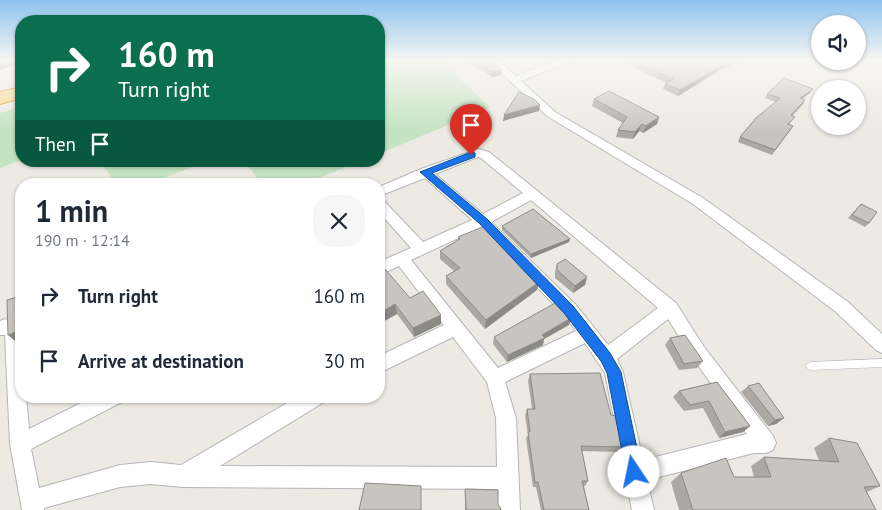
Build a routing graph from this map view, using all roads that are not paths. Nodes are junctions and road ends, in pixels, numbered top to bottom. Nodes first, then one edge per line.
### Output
1 (519, 85) edge
2 (15, 94) edge
3 (0, 98) edge
4 (425, 172) junction
5 (385, 189) edge
6 (532, 194) junction
7 (385, 210) edge
8 (482, 221) junction
9 (421, 249) junction
10 (401, 258) junction
11 (385, 266) edge
12 (670, 308) junction
13 (0, 328) edge
14 (455, 328) junction
15 (588, 334) junction
16 (882, 345) edge
17 (606, 357) junction
18 (385, 362) edge
19 (882, 363) edge
20 (15, 364) edge
21 (811, 366) dead end
22 (495, 378) junction
23 (17, 403) edge
24 (102, 403) edge
25 (305, 403) edge
26 (20, 444) junction
27 (634, 472) junction
28 (183, 476) junction
29 (508, 478) junction
30 (32, 506) edge
31 (509, 510) edge
32 (643, 510) edge

1 - 16 street
2 - 3 highway
4 - 5 street
4 - 6 street
4 - 8 street
6 - 8 street
6 - 12 street
7 - 9 street
8 - 9 street
8 - 15 street
9 - 10 street
10 - 11 street
10 - 14 street
12 - 17 street
12 - 27 street
13 - 20 street
14 - 18 street
14 - 22 street
15 - 17 street
15 - 22 street
17 - 27 street
19 - 21 lane
22 - 29 street
23 - 26 street
24 - 26 street
25 - 28 street
26 - 30 street
27 - 32 street
28 - 29 street
28 - 30 street
29 - 31 street

